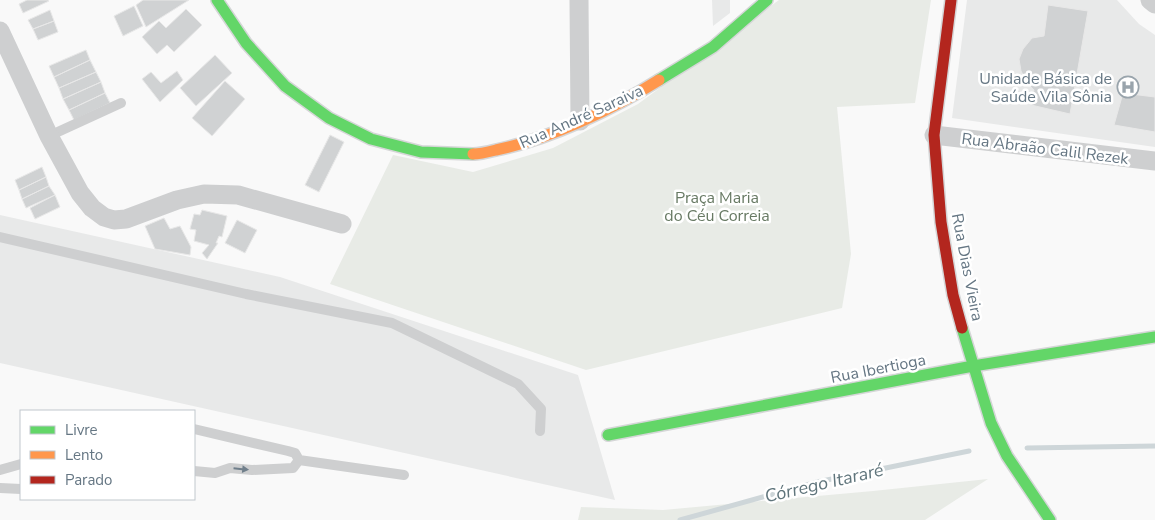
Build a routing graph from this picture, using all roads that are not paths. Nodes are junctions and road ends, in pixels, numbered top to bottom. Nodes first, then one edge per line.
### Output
1 (217, 0) edge
2 (579, 0) edge
3 (767, 0) edge
4 (951, 0) edge
5 (0, 31) edge
6 (122, 103) dead end
7 (580, 121) junction
8 (934, 135) junction
9 (49, 136) junction
10 (1155, 162) edge
11 (342, 224) dead end
12 (0, 237) edge
13 (1155, 337) edge
14 (973, 366) junction
15 (195, 429) edge
16 (540, 431) dead end
17 (608, 435) dead end
18 (298, 460) junction
19 (20, 464) edge
20 (0, 470) edge
21 (195, 471) edge
22 (404, 475) dead end
23 (0, 488) edge
24 (20, 489) edge
25 (1050, 520) edge

1 - 7 street, Rua André Saraiva
2 - 7 street
3 - 7 street, Rua André Saraiva
4 - 8 street, Rua Dias Vieira
5 - 9 street
6 - 9 lane
8 - 10 street, Rua Abraão Calil Rezek
8 - 14 street, Rua Dias Vieira
9 - 11 street
12 - 16 lane
13 - 14 street, Rua Ibertioga
14 - 17 street, Rua Ibertioga
14 - 25 street, Rua Dias Vieira
15 - 18 lane
21 -> 18 lane
18 - 22 lane
19 - 20 lane
23 - 24 lane

